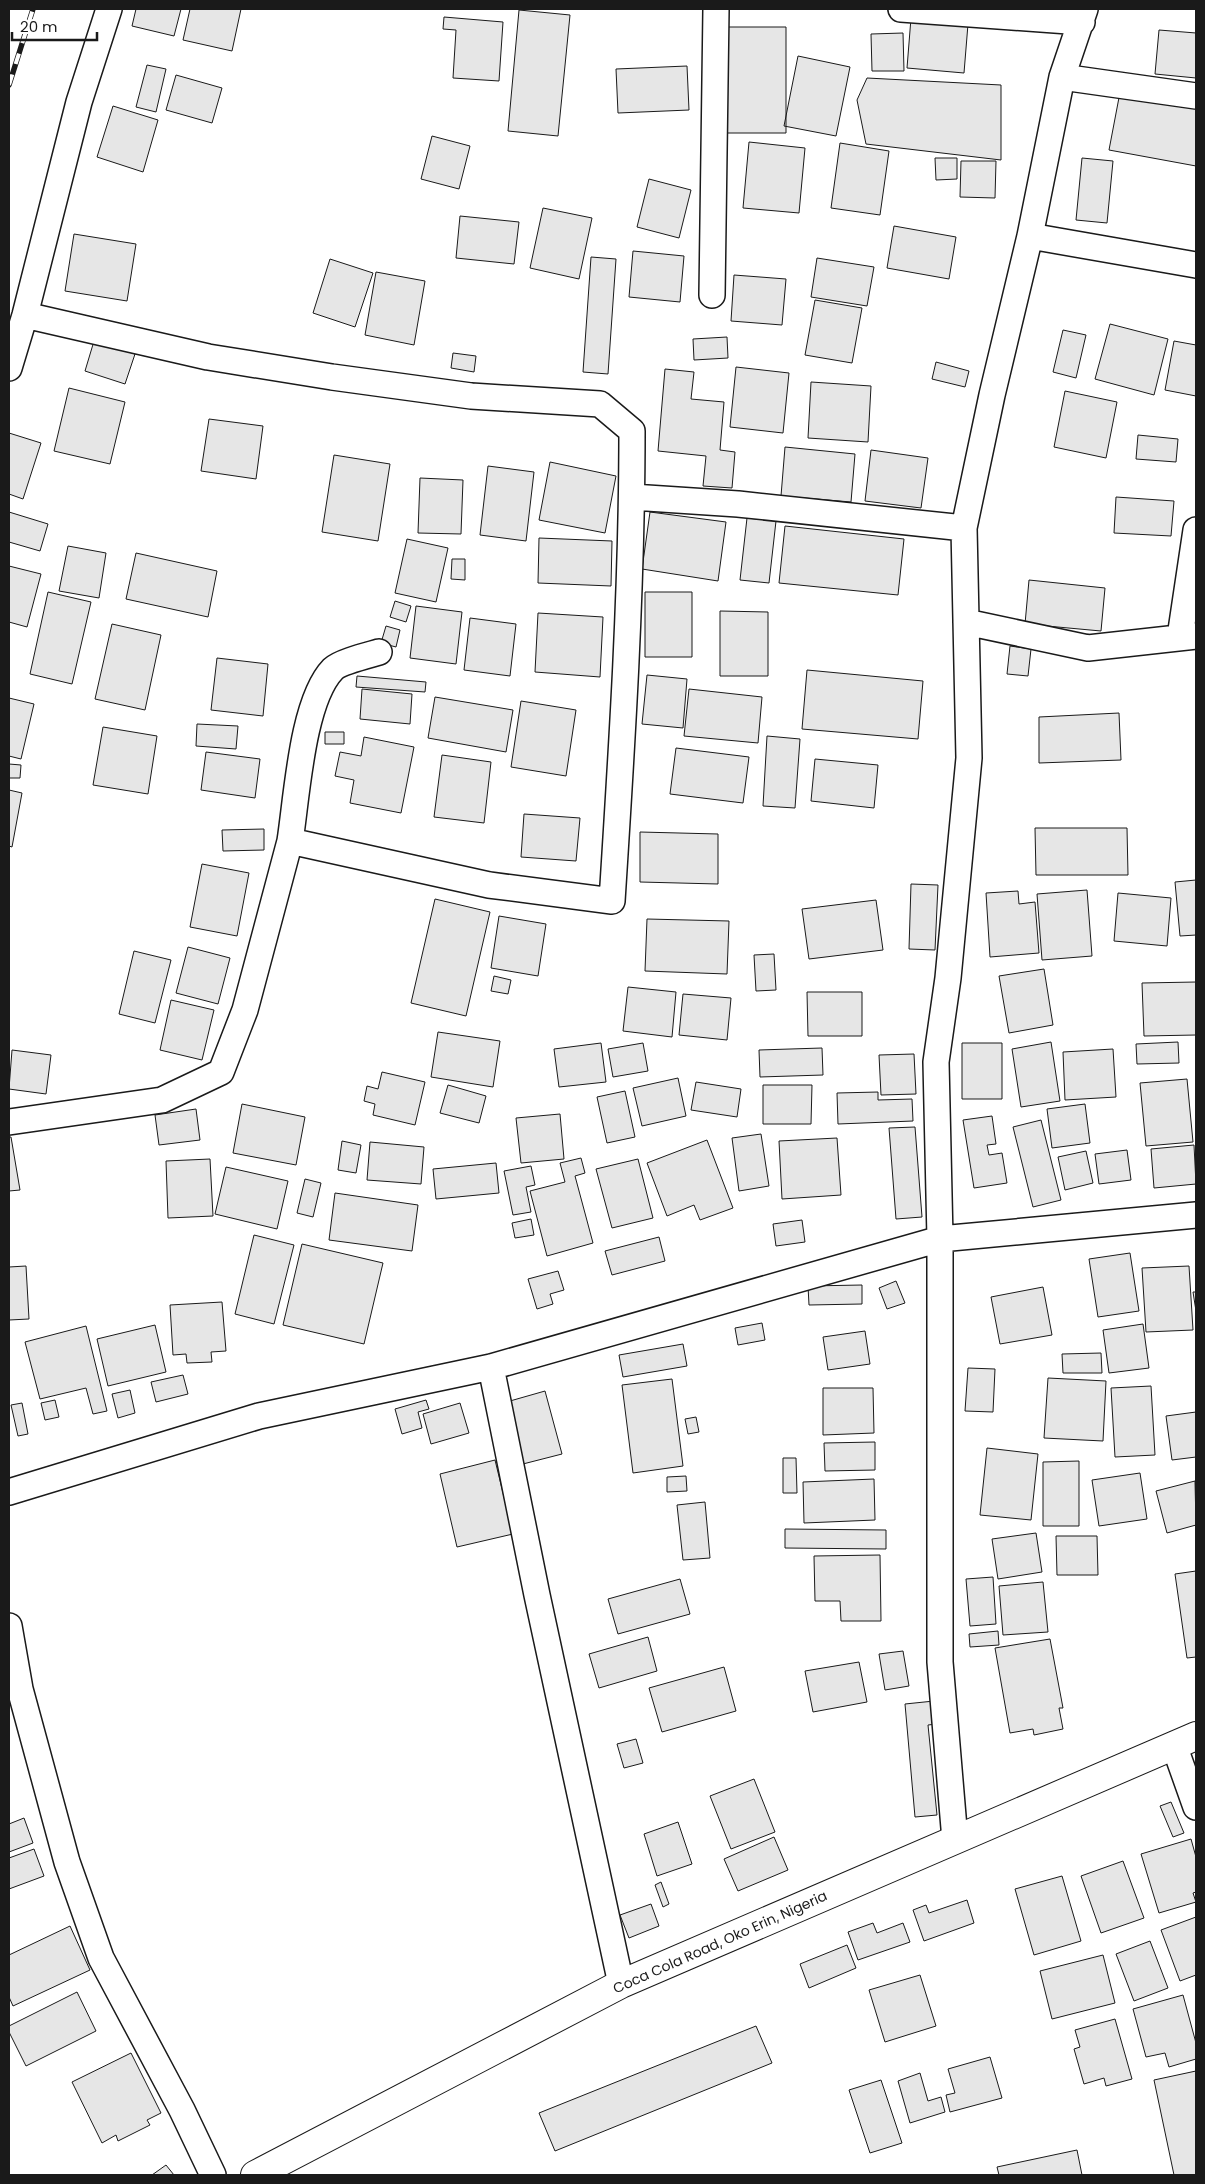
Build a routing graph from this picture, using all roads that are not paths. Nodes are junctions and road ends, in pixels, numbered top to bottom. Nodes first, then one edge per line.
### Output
1 (109, 9) edge
2 (716, 9) edge
3 (901, 9) edge
4 (1083, 15) edge
5 (1062, 77) junction
6 (1196, 96) edge
7 (1030, 236) junction
8 (1196, 265) edge
9 (712, 295) dead end
10 (25, 315) junction
11 (9, 368) edge
12 (632, 497) junction
13 (964, 528) junction
14 (1196, 530) edge
15 (966, 622) junction
16 (1188, 636) edge
17 (379, 652) dead end
18 (290, 841) junction
19 (9, 1122) edge
20 (1196, 1215) edge
21 (940, 1239) junction
22 (491, 1367) junction
23 (9, 1492) edge
24 (9, 1626) edge
25 (1185, 1740) edge
26 (1196, 1807) edge
27 (955, 1840) junction
28 (621, 1984) junction
29 (212, 2175) edge
30 (255, 2175) edge

1 - 10 street
2 - 9 street
3 - 4 street
4 - 5 street
5 - 6 street
5 - 7 street
7 - 8 street
7 - 13 street
10 - 11 street
10 - 12 street
12 - 13 street
12 - 18 street
13 - 15 street
14 - 16 street
15 - 16 street
15 - 21 street
17 - 18 street
18 - 19 street
20 - 21 street
21 - 22 street
21 - 27 street
22 - 23 street
22 - 28 street
24 - 29 street
25 - 26 street
25 - 27 street, Coca Cola Road, Oko Erin, Nigeria
27 - 28 street, Coca Cola Road, Oko Erin, Nigeria
28 - 30 street, Coca Cola Road, Oko Erin, Nigeria

